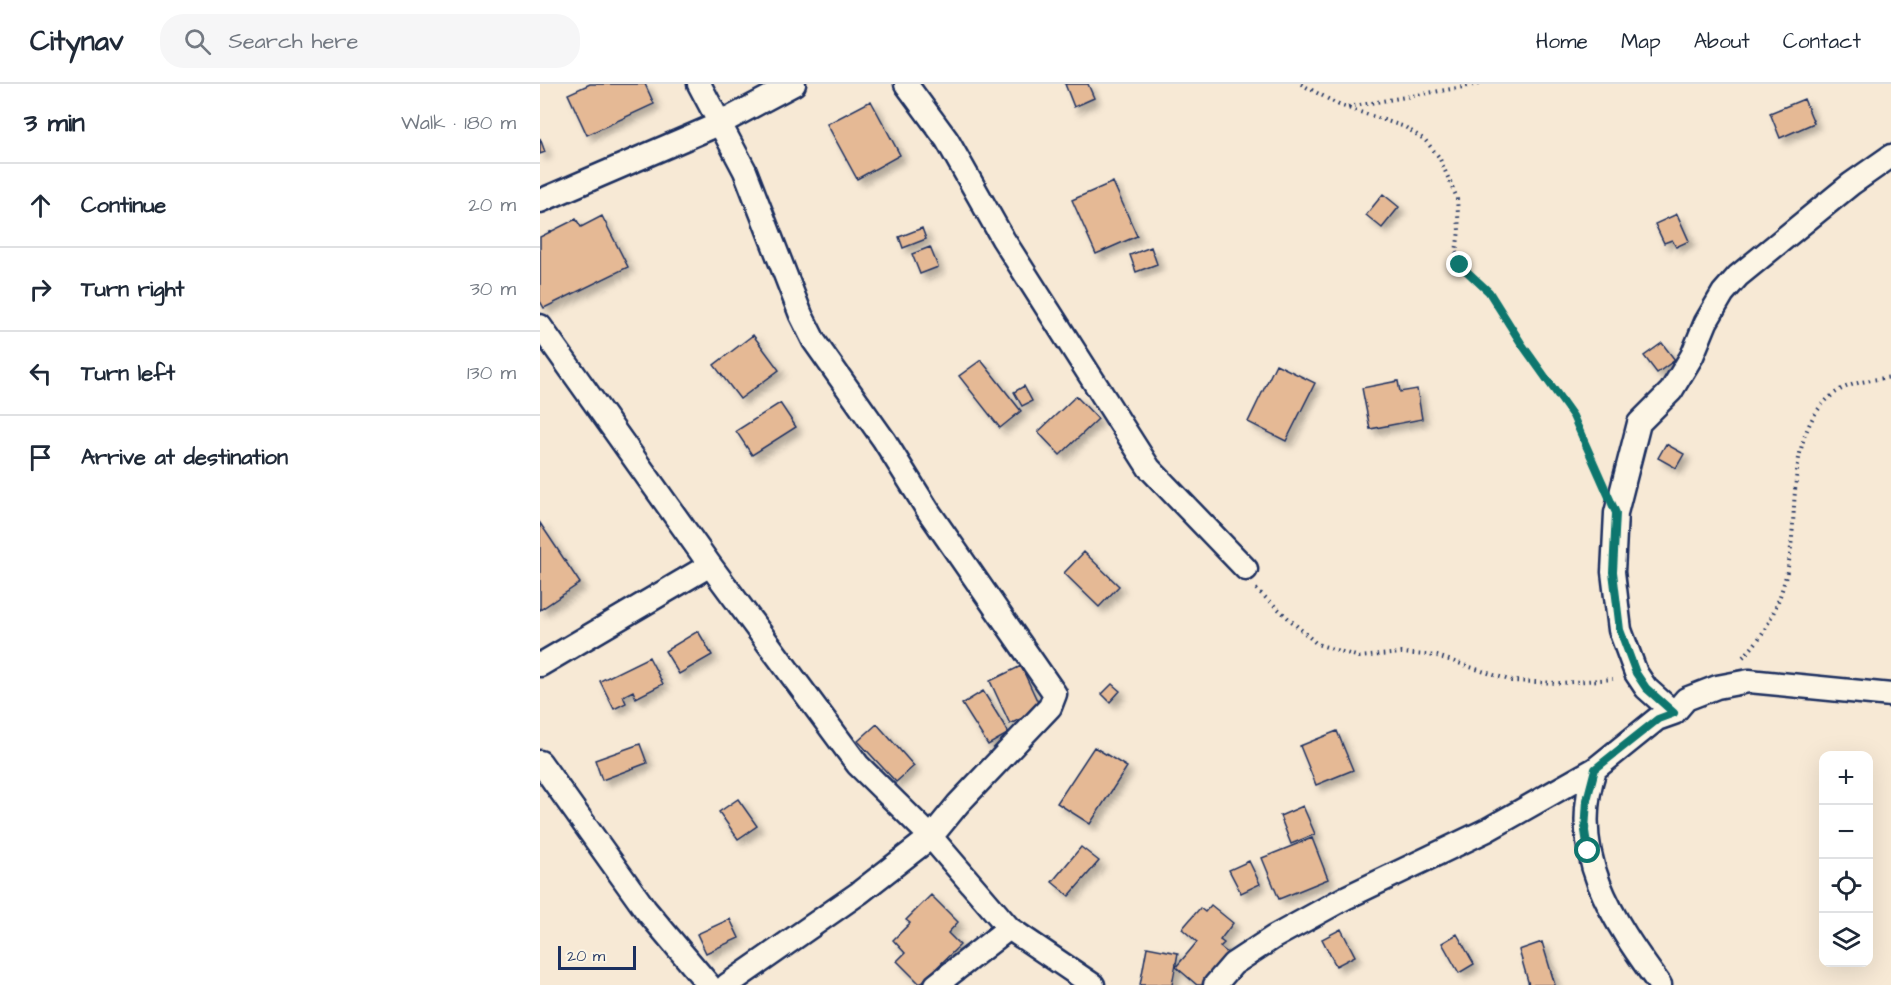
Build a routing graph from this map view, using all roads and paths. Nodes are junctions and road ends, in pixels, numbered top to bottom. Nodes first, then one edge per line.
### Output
1 (699, 84) edge
2 (794, 84) edge
3 (906, 84) edge
4 (1301, 84) edge
5 (1480, 84) edge
6 (1346, 107) junction
7 (720, 124) junction
8 (1891, 156) edge
9 (540, 201) edge
10 (540, 326) edge
11 (1891, 377) edge
12 (1616, 513) junction
13 (710, 565) junction
14 (1246, 569) joint
15 (540, 665) edge
16 (1717, 687) junction
17 (1646, 688) junction
18 (1891, 695) edge
19 (1674, 713) junction
20 (540, 762) edge
21 (1595, 769) junction
22 (931, 837) junction
23 (1009, 928) junction
24 (1658, 984) edge
25 (710, 985) edge
26 (727, 985) edge
27 (936, 985) edge
28 (1093, 985) edge
29 (1215, 985) edge

1 - 7 street
2 - 7 street
3 - 14 street
4 - 6 path
5 - 6 path
6 - 12 path
7 - 9 street
7 - 22 street
8 - 12 street
10 - 13 street
11 - 16 path
12 - 17 street
13 - 15 street
13 - 22 street
14 - 17 path
16 - 18 street
16 - 19 street
17 - 19 street
19 - 21 street
20 - 25 street
21 - 24 street
21 - 29 street
22 - 23 street
22 - 26 street
23 - 27 street
23 - 28 street

